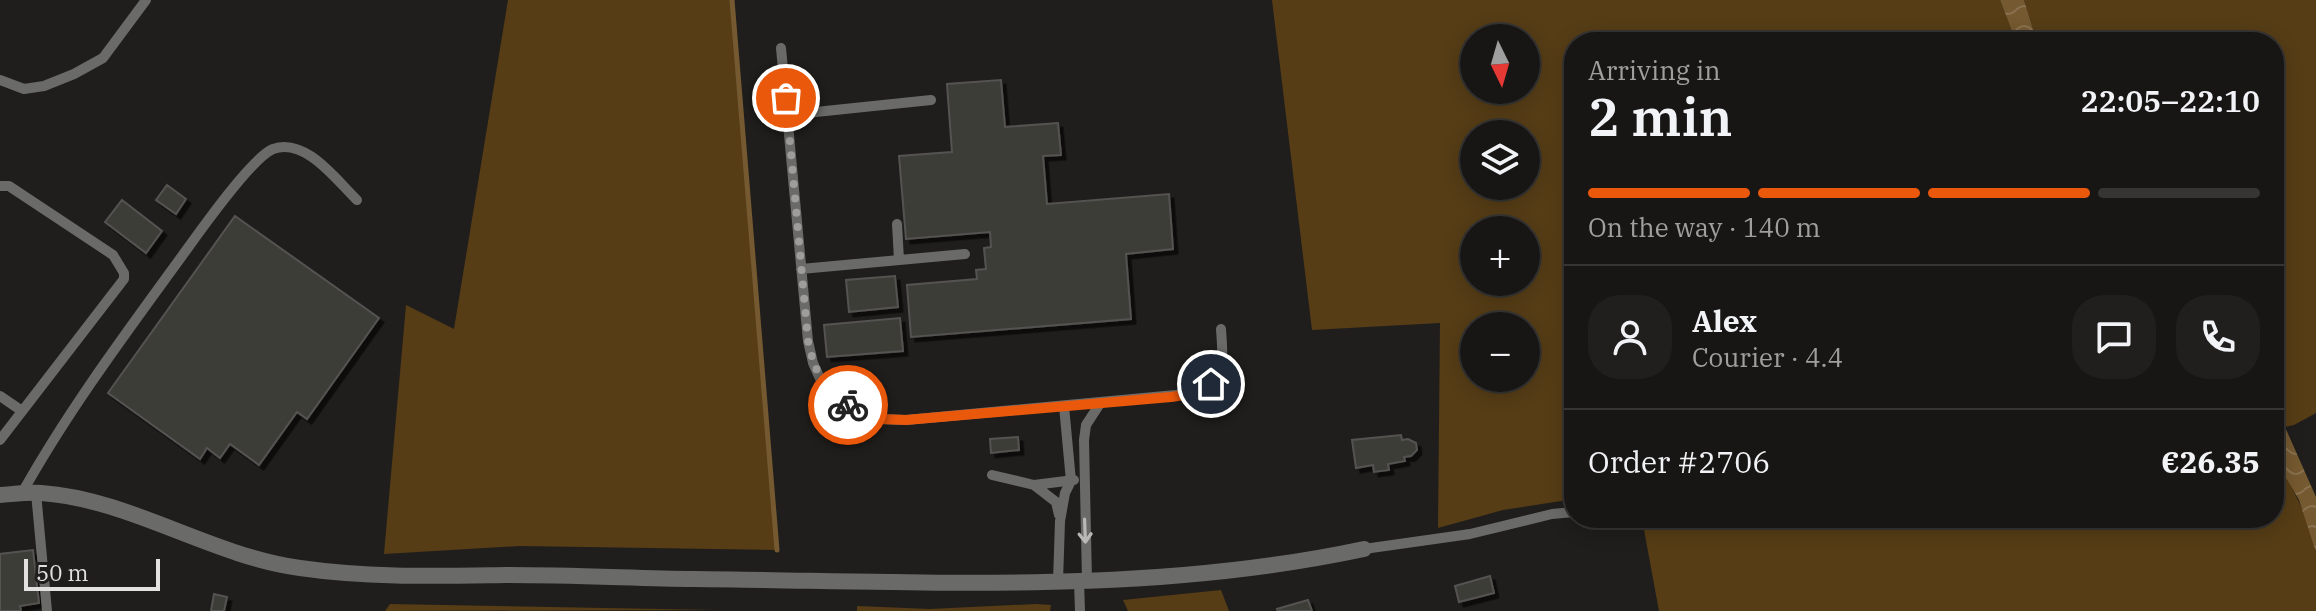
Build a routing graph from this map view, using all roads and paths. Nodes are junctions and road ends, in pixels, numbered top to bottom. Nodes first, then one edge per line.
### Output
1 (146, 0) edge
2 (781, 48) dead end
3 (0, 80) edge
4 (931, 100) dead end
5 (787, 115) junction
6 (0, 186) edge
7 (357, 200) dead end
8 (897, 224) dead end
9 (965, 254) dead end
10 (899, 260) junction
11 (801, 269) junction
12 (1221, 329) dead end
13 (0, 396) edge
14 (1101, 402) junction
15 (1064, 406) junction
16 (22, 411) junction
17 (0, 440) edge
18 (992, 475) dead end
19 (1084, 479) junction
20 (1071, 481) junction
21 (1034, 485) junction
22 (29, 493) junction
23 (0, 495) edge
24 (1564, 513) edge
25 (1060, 521) junction
26 (1364, 549) joint
27 (1058, 582) junction
28 (1083, 582) junction
29 (47, 611) edge
30 (1080, 611) edge

1 - 3 lane
2 - 5 lane
4 - 5 lane
5 - 11 lane
6 - 16 lane
7 - 22 lane
8 - 10 lane
9 - 10 lane
10 - 11 lane
11 - 15 lane
12 - 14 lane
13 - 16 lane
14 - 15 lane
14 - 19 lane
15 - 20 lane
16 - 17 lane
18 - 21 lane
19 - 20 lane
19 -> 28 lane
20 - 21 lane
20 - 25 lane
21 - 25 lane
22 - 23 street
22 - 27 street
22 - 29 lane
24 - 26 lane
25 - 27 lane
26 - 28 street
27 - 28 street
28 - 30 lane

